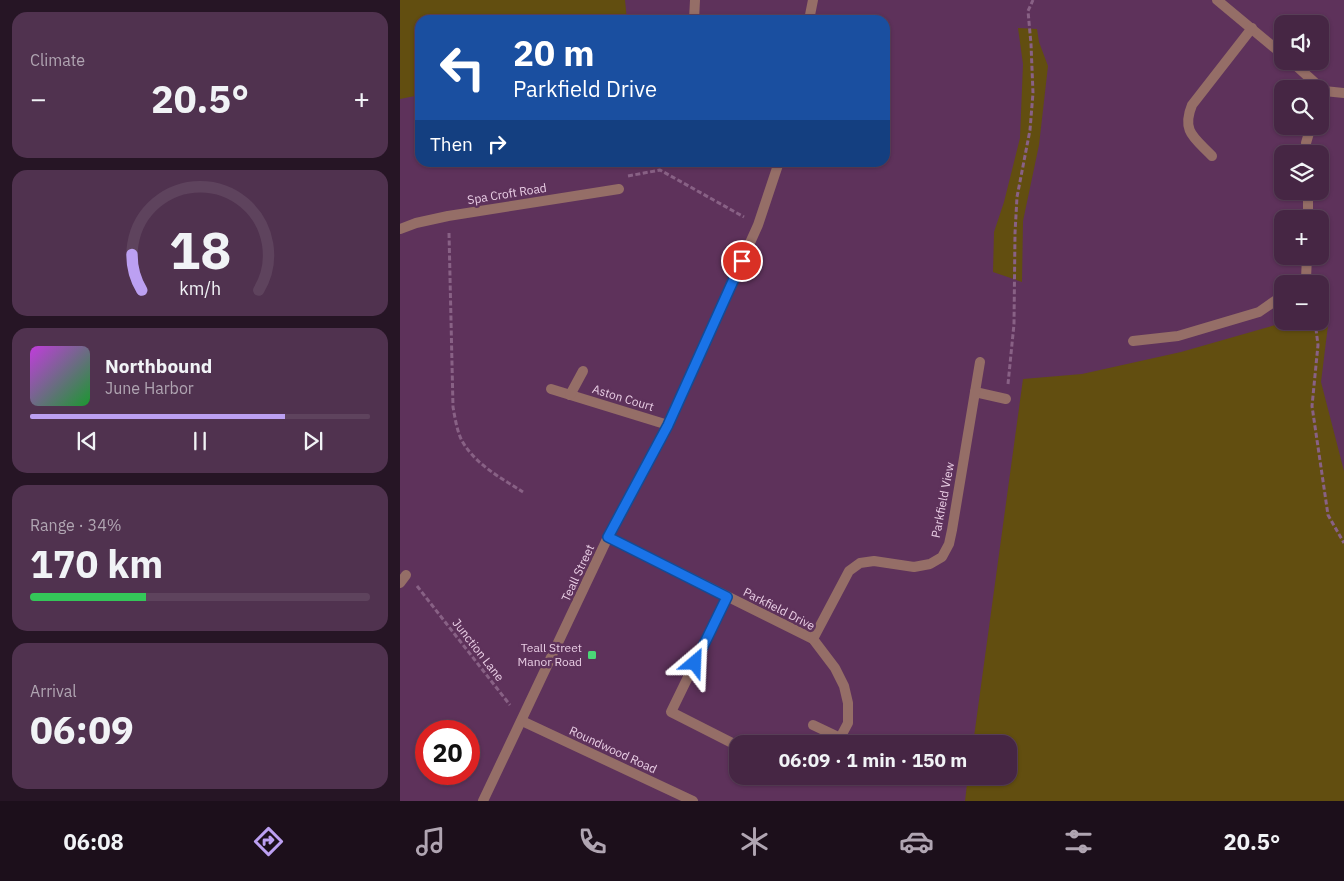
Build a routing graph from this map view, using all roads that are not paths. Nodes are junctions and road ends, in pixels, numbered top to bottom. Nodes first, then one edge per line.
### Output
1 (695, 0) edge
2 (813, 0) edge
3 (1217, 0) edge
4 (694, 15) edge
5 (810, 15) edge
6 (1252, 28) junction
7 (1274, 47) edge
8 (1300, 70) edge
9 (1312, 80) edge
10 (1329, 92) edge
11 (1344, 93) edge
12 (1212, 156) dead end
13 (777, 167) edge
14 (619, 190) road end
15 (400, 229) edge
16 (1274, 302) edge
17 (1133, 341) dead end
18 (980, 362) dead end
19 (583, 370) dead end
20 (551, 389) dead end
21 (974, 392) junction
22 (570, 395) junction
23 (1006, 399) road end
24 (668, 425) junction
25 (608, 537) junction
26 (727, 597) junction
27 (813, 639) junction
28 (522, 721) junction
29 (813, 725) dead end
30 (834, 735) edge
31 (842, 735) edge
32 (729, 741) edge
33 (483, 801) edge
34 (693, 801) edge

1 - 4 street
2 - 5 street
3 - 6 street
6 - 7 street
6 - 12 street
8 - 9 street
10 - 11 street
13 - 24 street, Teall Street
14 - 15 street, Spa Croft Road
16 - 17 street
18 - 21 street, Parkfield View
19 - 22 street, Aston Court
20 - 22 street, Aston Court
21 - 23 street
21 - 27 street, Parkfield View
22 - 24 street, Aston Court
24 - 25 street, Teall Street
25 - 26 street, Parkfield Drive
25 - 28 street, Teall Street
26 - 27 street, Parkfield Drive
26 - 32 street
27 - 31 street, Parkfield Drive
28 - 33 street, Teall Street
28 - 34 street, Roundwood Road
29 - 30 street

